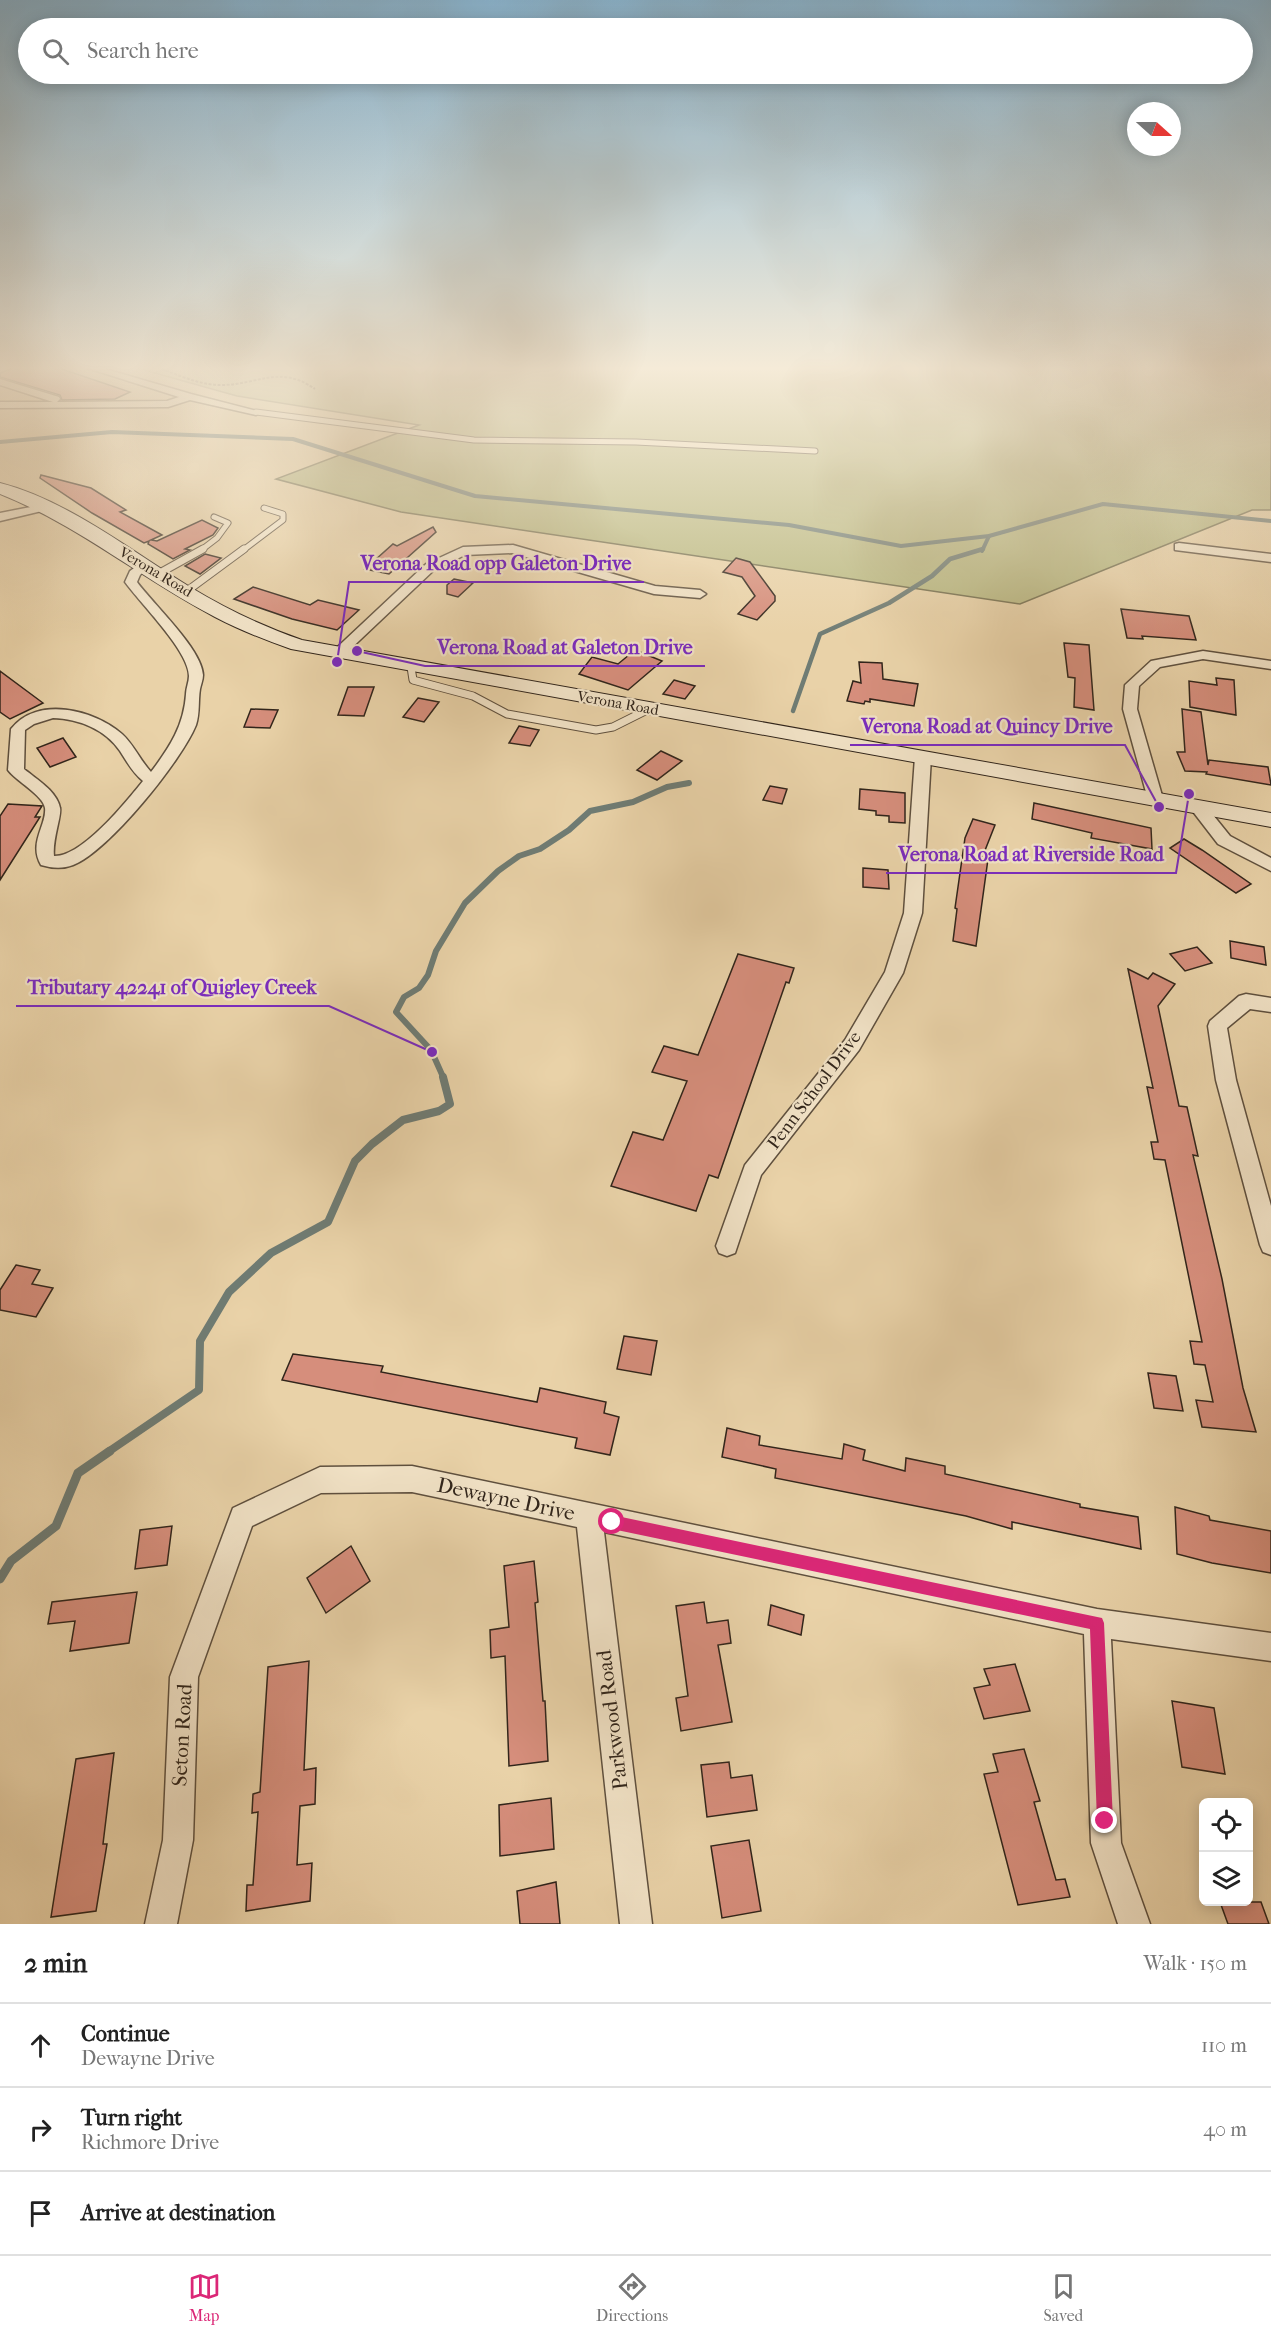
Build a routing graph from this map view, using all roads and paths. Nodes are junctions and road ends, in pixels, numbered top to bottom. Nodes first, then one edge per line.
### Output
1 (0, 488) edge
2 (46, 507) junction
3 (264, 507) dead end
4 (0, 517) edge
5 (214, 517) dead end
6 (1179, 547) dead end
7 (1271, 558) edge
8 (151, 569) junction
9 (187, 591) junction
10 (700, 594) dead end
11 (337, 654) junction
12 (1271, 665) edge
13 (411, 667) junction
14 (650, 709) junction
15 (923, 757) junction
16 (152, 780) junction
17 (1155, 799) junction
18 (1200, 809) junction
19 (1271, 820) edge
20 (1271, 865) edge
21 (1271, 1005) edge
22 (1271, 1245) edge
23 (727, 1246) dead end
24 (242, 1517) joint
25 (589, 1517) junction
26 (1097, 1623) junction
27 (1271, 1647) edge
28 (161, 1924) edge
29 (636, 1924) edge
30 (1134, 1924) edge

1 - 2 street, Verona Road
2 - 4 street
2 - 8 street, Verona Road
3 - 9 lane
5 - 8 lane
6 - 7 street
8 - 9 street, Verona Road
8 - 16 street
9 - 11 street, Verona Road
10 - 11 street
11 - 13 street, Verona Road
12 - 17 street
13 - 14 street, Verona Road
13 - 14 lane
14 - 15 street, Verona Road
15 - 17 street, Verona Road
15 - 23 street, Penn School Drive
16 - 16 street
17 - 18 street, Verona Road
18 - 19 street, Verona Road
18 - 20 street
21 - 22 street
24 - 25 street, Dewayne Drive
24 - 28 street, Seton Road
25 - 26 street, Dewayne Drive
25 - 29 street, Parkwood Road
26 - 27 street, Dewayne Drive
26 - 30 street

